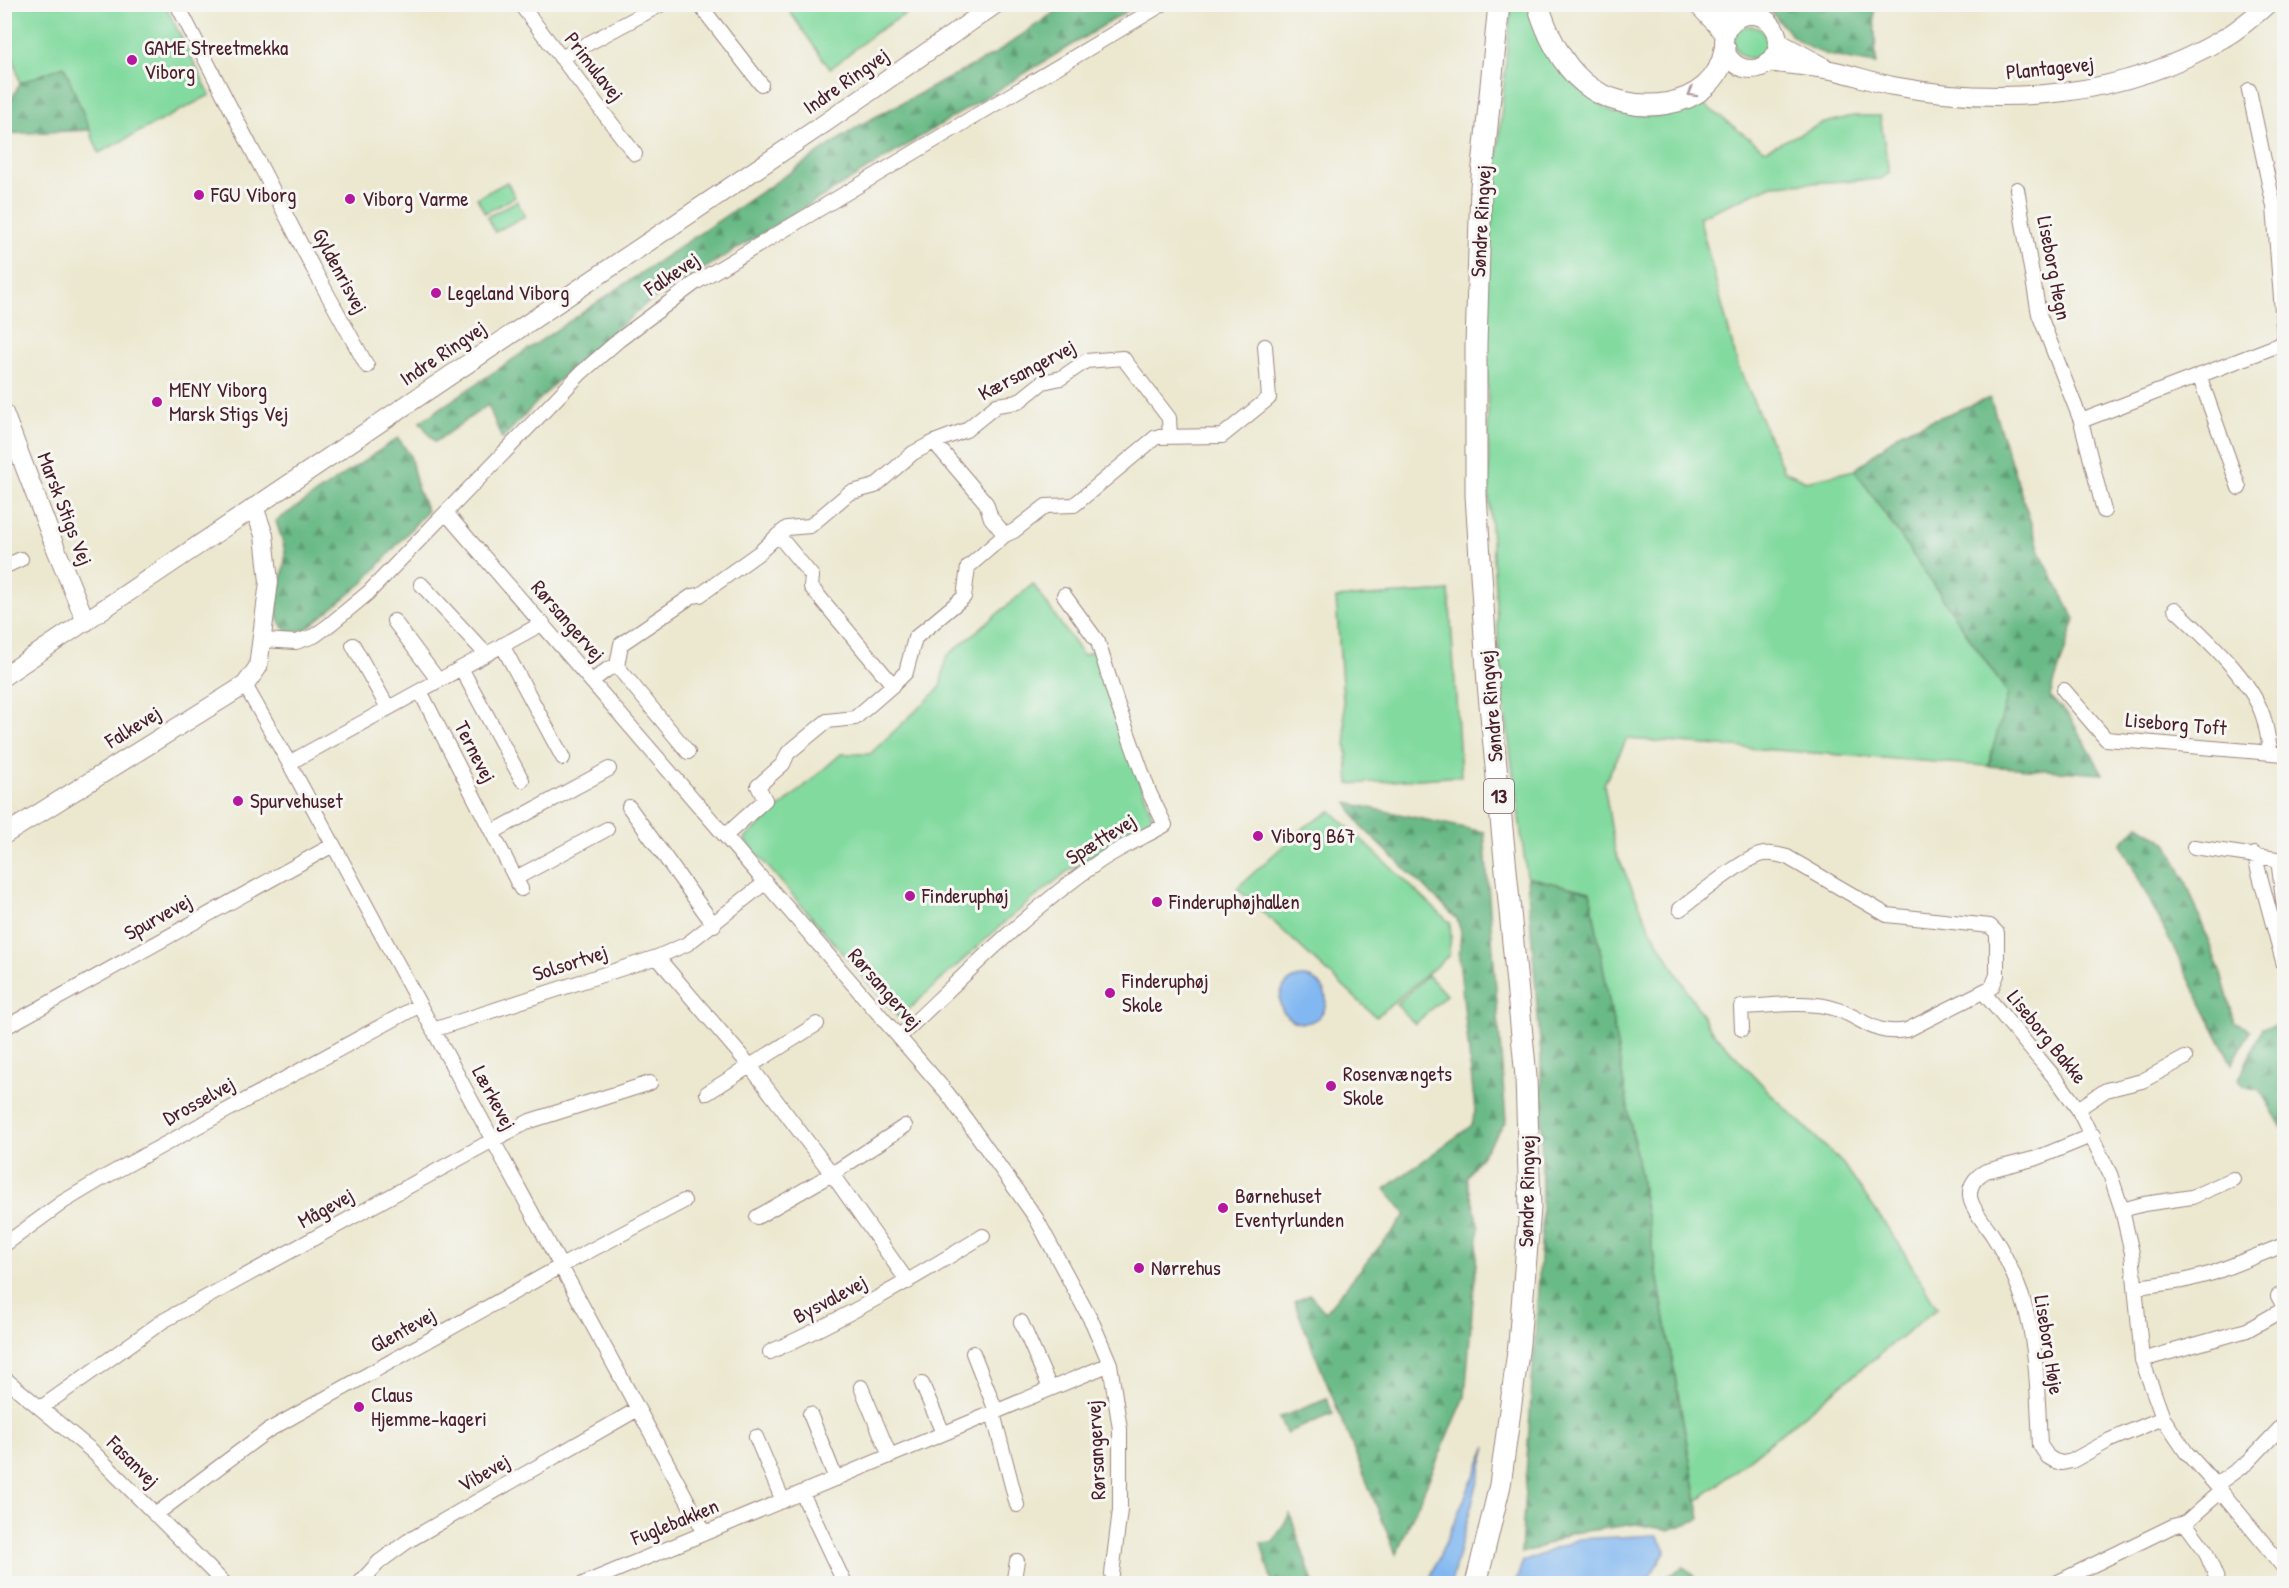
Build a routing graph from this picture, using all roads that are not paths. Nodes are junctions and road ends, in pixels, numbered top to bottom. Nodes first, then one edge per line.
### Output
1 (177, 4) edge
2 (520, 4) edge
3 (662, 4) edge
4 (699, 4) edge
5 (996, 4) edge
6 (1163, 4) edge
7 (1499, 4) edge
8 (1538, 4) edge
9 (1697, 4) edge
10 (1715, 4) edge
11 (2263, 7) edge
12 (1739, 17) junction
13 (1725, 42) junction
14 (1778, 42) junction
15 (561, 58) junction
16 (1768, 63) junction
17 (1831, 70) junction
18 (761, 84) dead end
19 (2249, 90) dead end
20 (635, 154) dead end
21 (2017, 189) dead end
22 (2284, 338) edge
23 (2284, 343) edge
24 (1265, 346) dead end
25 (367, 366) dead end
26 (2199, 375) junction
27 (4, 412) edge
28 (2080, 421) junction
29 (1170, 437) junction
30 (934, 442) junction
31 (2239, 488) dead end
32 (254, 507) junction
33 (2104, 511) dead end
34 (446, 513) junction
35 (778, 535) junction
36 (1005, 535) junction
37 (21, 559) dead end
38 (4, 567) edge
39 (421, 585) dead end
40 (1064, 595) dead end
41 (2175, 609) dead end
42 (394, 621) dead end
43 (86, 622) junction
44 (543, 623) junction
45 (263, 640) junction
46 (353, 645) dead end
47 (502, 645) junction
48 (486, 654) junction
49 (616, 666) junction
50 (461, 668) junction
51 (4, 676) edge
52 (438, 680) junction
53 (592, 681) junction
54 (244, 685) junction
55 (893, 685) junction
56 (2064, 690) dead end
57 (420, 691) junction
58 (388, 708) junction
59 (688, 752) dead end
60 (2278, 753) edge
61 (563, 758) dead end
62 (289, 763) junction
63 (609, 769) dead end
64 (522, 780) dead end
65 (629, 807) dead end
66 (607, 829) dead end
67 (493, 832) junction
68 (4, 835) edge
69 (726, 835) junction
70 (333, 845) junction
71 (2194, 847) dead end
72 (2254, 854) junction
73 (2282, 859) edge
74 (766, 882) junction
75 (2284, 908) edge
76 (1680, 909) dead end
77 (714, 925) junction
78 (657, 957) junction
79 (2284, 965) edge
80 (1984, 993) junction
81 (420, 1005) junction
82 (817, 1024) dead end
83 (4, 1028) edge
84 (1742, 1029) dead end
85 (433, 1030) junction
86 (899, 1037) junction
87 (2185, 1058) dead end
88 (750, 1066) junction
89 (650, 1083) dead end
90 (706, 1093) dead end
91 (2078, 1109) junction
92 (906, 1126) dead end
93 (2092, 1135) junction
94 (493, 1140) junction
95 (832, 1174) junction
96 (2233, 1179) dead end
97 (684, 1201) dead end
98 (2122, 1210) junction
99 (757, 1217) dead end
100 (983, 1236) dead end
101 (4, 1245) edge
102 (2284, 1245) edge
103 (561, 1266) junction
104 (908, 1282) junction
105 (2136, 1287) junction
106 (2282, 1304) edge
107 (1021, 1322) dead end
108 (770, 1352) dead end
109 (973, 1353) dead end
110 (2142, 1360) junction
111 (1110, 1364) junction
112 (4, 1378) edge
113 (922, 1384) dead end
114 (861, 1387) dead end
115 (1050, 1388) junction
116 (42, 1407) junction
117 (638, 1409) junction
118 (994, 1412) junction
119 (810, 1414) dead end
120 (2163, 1418) junction
121 (2284, 1424) edge
122 (944, 1433) junction
123 (756, 1437) dead end
124 (890, 1456) junction
125 (836, 1479) junction
126 (2218, 1488) junction
127 (802, 1493) junction
128 (783, 1501) junction
129 (1017, 1505) dead end
130 (155, 1515) junction
131 (2185, 1523) junction
132 (705, 1533) junction
133 (1017, 1561) dead end
134 (2284, 1568) edge
135 (1112, 1574) dead end
136 (225, 1584) edge
137 (359, 1584) edge
138 (583, 1584) edge
139 (845, 1584) edge
140 (1013, 1584) edge
141 (1476, 1584) edge
142 (2054, 1584) edge
143 (2219, 1584) edge

1 - 25 street, Gyldenrisvej
2 - 15 street, Primulavej
3 - 15 street
4 - 18 street
5 - 32 street, Indre Ringvej
6 - 34 street, Falkevej
7 - 141 main road, Søndre Ringvej / 13
13 -> 8 main road
9 - 13 street
10 - 12 street
11 - 17 street, Plantagevej
12 - 13 street
12 - 14 street
13 - 16 street
14 - 16 street
14 - 17 street, Plantagevej
15 - 20 street, Primulavej
16 - 17 street, Plantagevej
19 - 22 street
21 - 28 street, Liseborg Hegn
23 - 26 street
24 - 29 street
26 - 28 street
26 - 31 street
27 - 43 street, Marsk Stigs Vej
28 - 33 street, Liseborg Hegn
29 - 30 street, Kærsangervej
29 - 36 street
30 - 35 street, Kærsangervej
30 - 36 street
32 - 43 street, Indre Ringvej
32 - 45 street, Falkevej
34 - 44 street, Rørsangervej
34 - 45 street, Falkevej
35 - 49 street, Kærsangervej
35 - 55 street
36 - 55 street
37 - 38 street
39 - 48 street
40 - 86 street, Spættevej
41 - 60 street, Liseborg Toft
42 - 52 street
43 - 51 street, Indre Ringvej
44 - 47 street
44 - 53 street, Rørsangervej
45 - 54 street, Falkevej
46 - 58 street
47 - 48 street
47 - 61 street
48 - 50 street
49 - 53 street
49 - 59 street
50 - 52 street
50 - 64 street
52 - 57 street
53 - 69 street, Rørsangervej
54 - 62 street, Lærkevej
54 - 68 street, Falkevej
55 - 69 street
56 - 60 street, Liseborg Toft
57 - 58 street
57 - 67 street, Ternevej
58 - 62 street
62 - 70 street, Lærkevej
63 - 67 street
65 - 77 street
66 - 67 street, Ternevej
69 - 74 street, Rørsangervej
70 - 81 street, Lærkevej
70 - 83 street, Spurvevej
71 - 72 street
72 - 73 street
72 - 79 street
73 - 75 street
74 - 77 street, Solsortvej
74 - 86 street, Rørsangervej
76 - 80 street, Liseborg Bakke
77 - 78 street, Solsortvej
78 - 85 street, Solsortvej
78 - 88 street
80 - 84 street, Liseborg Bakke
80 - 91 street, Liseborg Bakke
81 - 85 street, Lærkevej
81 - 101 street, Drosselvej
82 - 88 street
85 - 94 street, Lærkevej
86 - 111 street, Rørsangervej
87 - 91 street, Liseborg Bakke
88 - 90 street
88 - 95 street
89 - 94 street, Mågevej
91 - 93 street, Liseborg Bakke
92 - 95 street
93 - 98 street, Liseborg Bakke
93 - 120 street, Liseborg Høje
94 - 103 street, Lærkevej
94 - 116 street, Mågevej
95 - 99 street
95 - 104 street
96 - 98 street
97 - 103 street, Glentevej
98 - 105 street, Liseborg Bakke
100 - 104 street, Bysvalevej
102 - 105 street
103 - 117 street, Lærkevej
103 - 130 street, Glentevej
104 - 108 street, Bysvalevej
105 - 110 street, Liseborg Bakke
106 - 110 street
107 - 115 street
109 - 118 street
110 - 120 street, Liseborg Bakke
111 - 115 street, Fuglebakken
111 - 135 street, Rørsangervej
112 - 116 street, Fasanvej
113 - 122 street
114 - 124 street
115 - 118 street, Fuglebakken
116 - 130 street, Fasanvej
117 - 132 street, Lærkevej
117 - 137 street, Vibevej
118 - 122 street, Fuglebakken
118 - 129 street
119 - 125 street
120 - 126 street, Liseborg Bakke
121 - 126 street
122 - 124 street, Fuglebakken
123 - 128 street
124 - 125 street, Fuglebakken
125 - 127 street, Fuglebakken
126 - 131 street
126 - 134 street, Liseborg Bakke
127 - 128 street, Fuglebakken
127 - 139 street
128 - 132 street, Fuglebakken
130 - 136 street, Fasanvej
131 - 142 street
131 - 143 street
132 - 138 street, Fuglebakken
133 - 140 street

